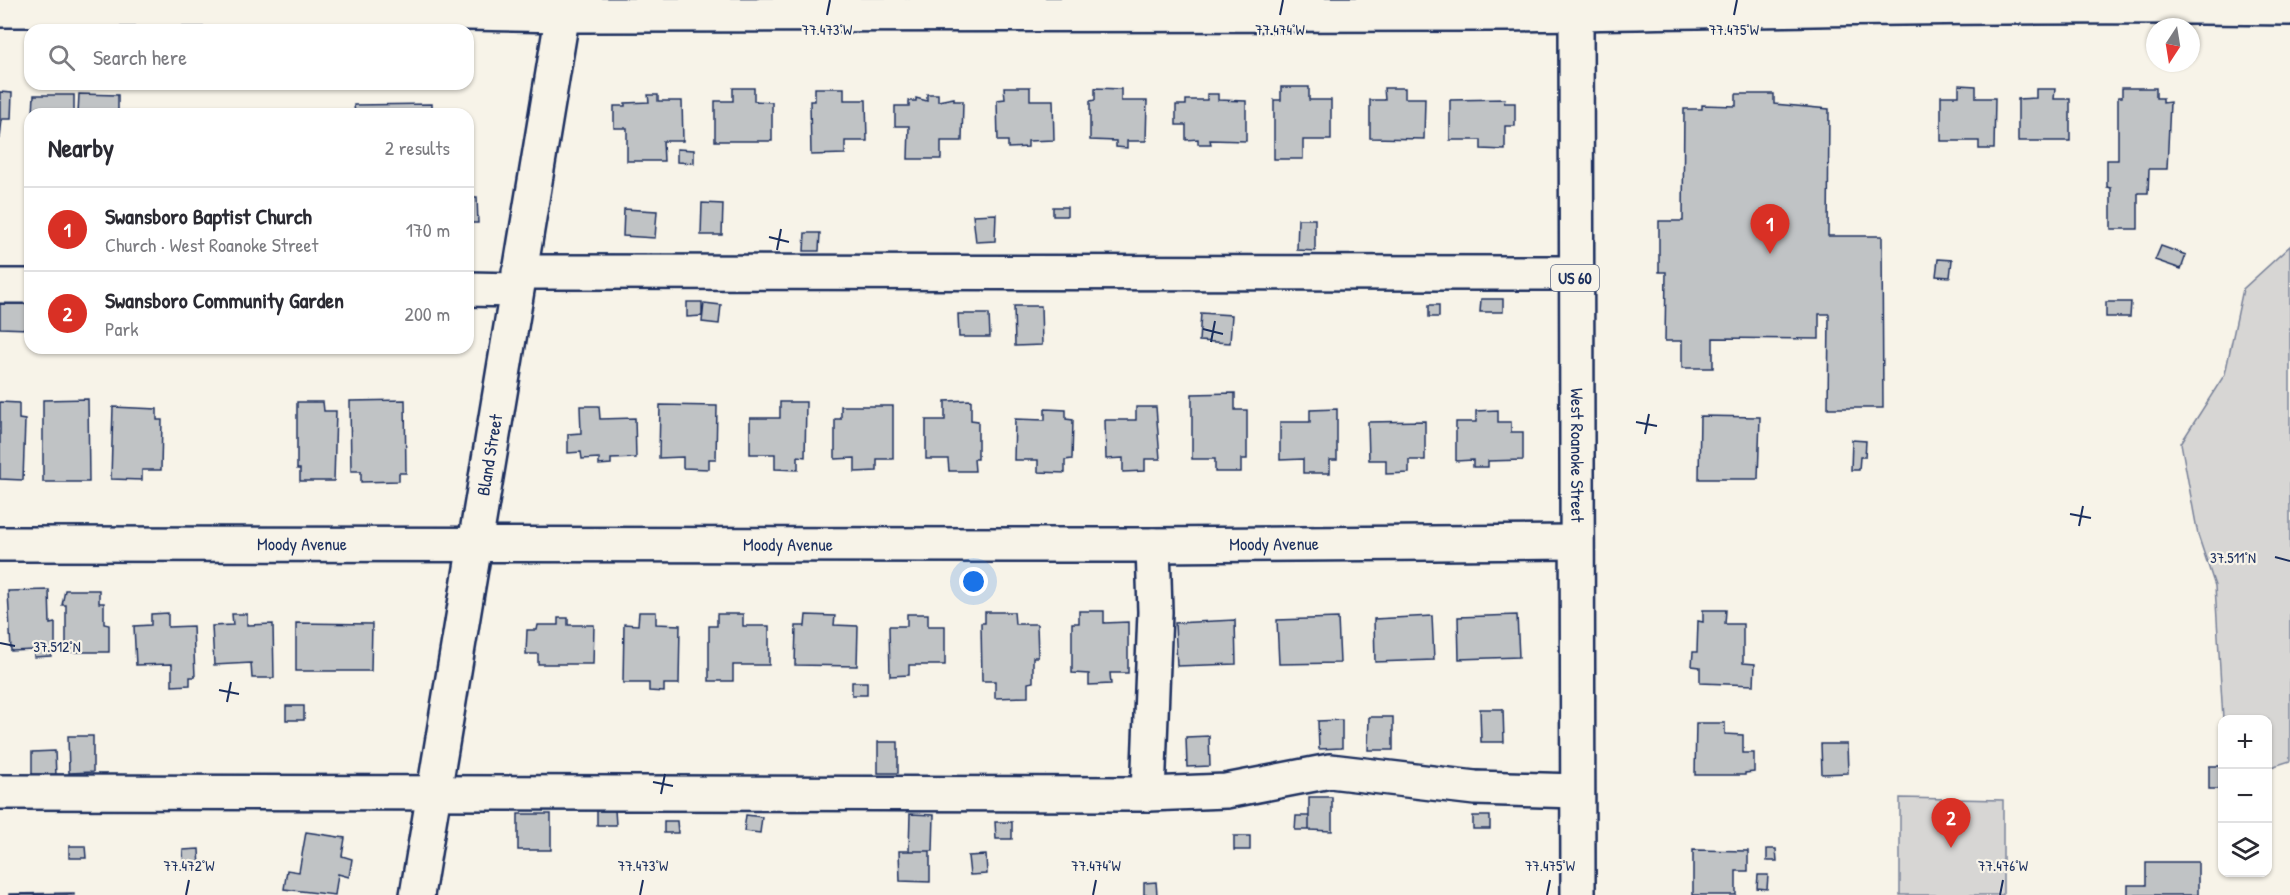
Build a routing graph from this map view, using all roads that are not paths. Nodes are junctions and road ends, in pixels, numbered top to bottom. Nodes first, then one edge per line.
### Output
1 (68, 5) edge
2 (323, 5) edge
3 (1053, 6) edge
4 (563, 7) edge
5 (808, 7) edge
6 (1576, 7) edge
7 (2290, 8) edge
8 (0, 10) edge
9 (1575, 273) junction
10 (517, 281) junction
11 (0, 286) edge
12 (24, 286) edge
13 (474, 288) edge
14 (1576, 542) junction
15 (0, 544) edge
16 (476, 544) junction
17 (1153, 545) junction
18 (1577, 790) junction
19 (0, 792) edge
20 (1148, 794) junction
21 (434, 795) junction
22 (417, 895) edge
23 (1578, 895) edge

1 - 2 main road
1 - 8 main road
2 - 4 main road
3 - 5 main road
3 - 6 main road
4 - 5 main road
4 - 10 main road, Bland Street
6 - 7 main road
6 - 9 main road, West Roanoke Street / US 60
9 - 10 main road
9 - 14 main road, West Roanoke Street / US 60
10 - 13 main road
10 - 16 main road, Bland Street
11 - 12 main road
14 - 17 main road, Moody Avenue
14 - 18 main road, West Roanoke Street / US 60
15 - 16 main road, Moody Avenue
16 - 17 main road, Moody Avenue
16 - 21 main road, Bland Street
17 - 20 main road
18 - 20 main road
18 - 23 main road, West Roanoke Street / US 60
19 - 21 main road
20 - 21 main road
21 - 22 main road, Bland Street

